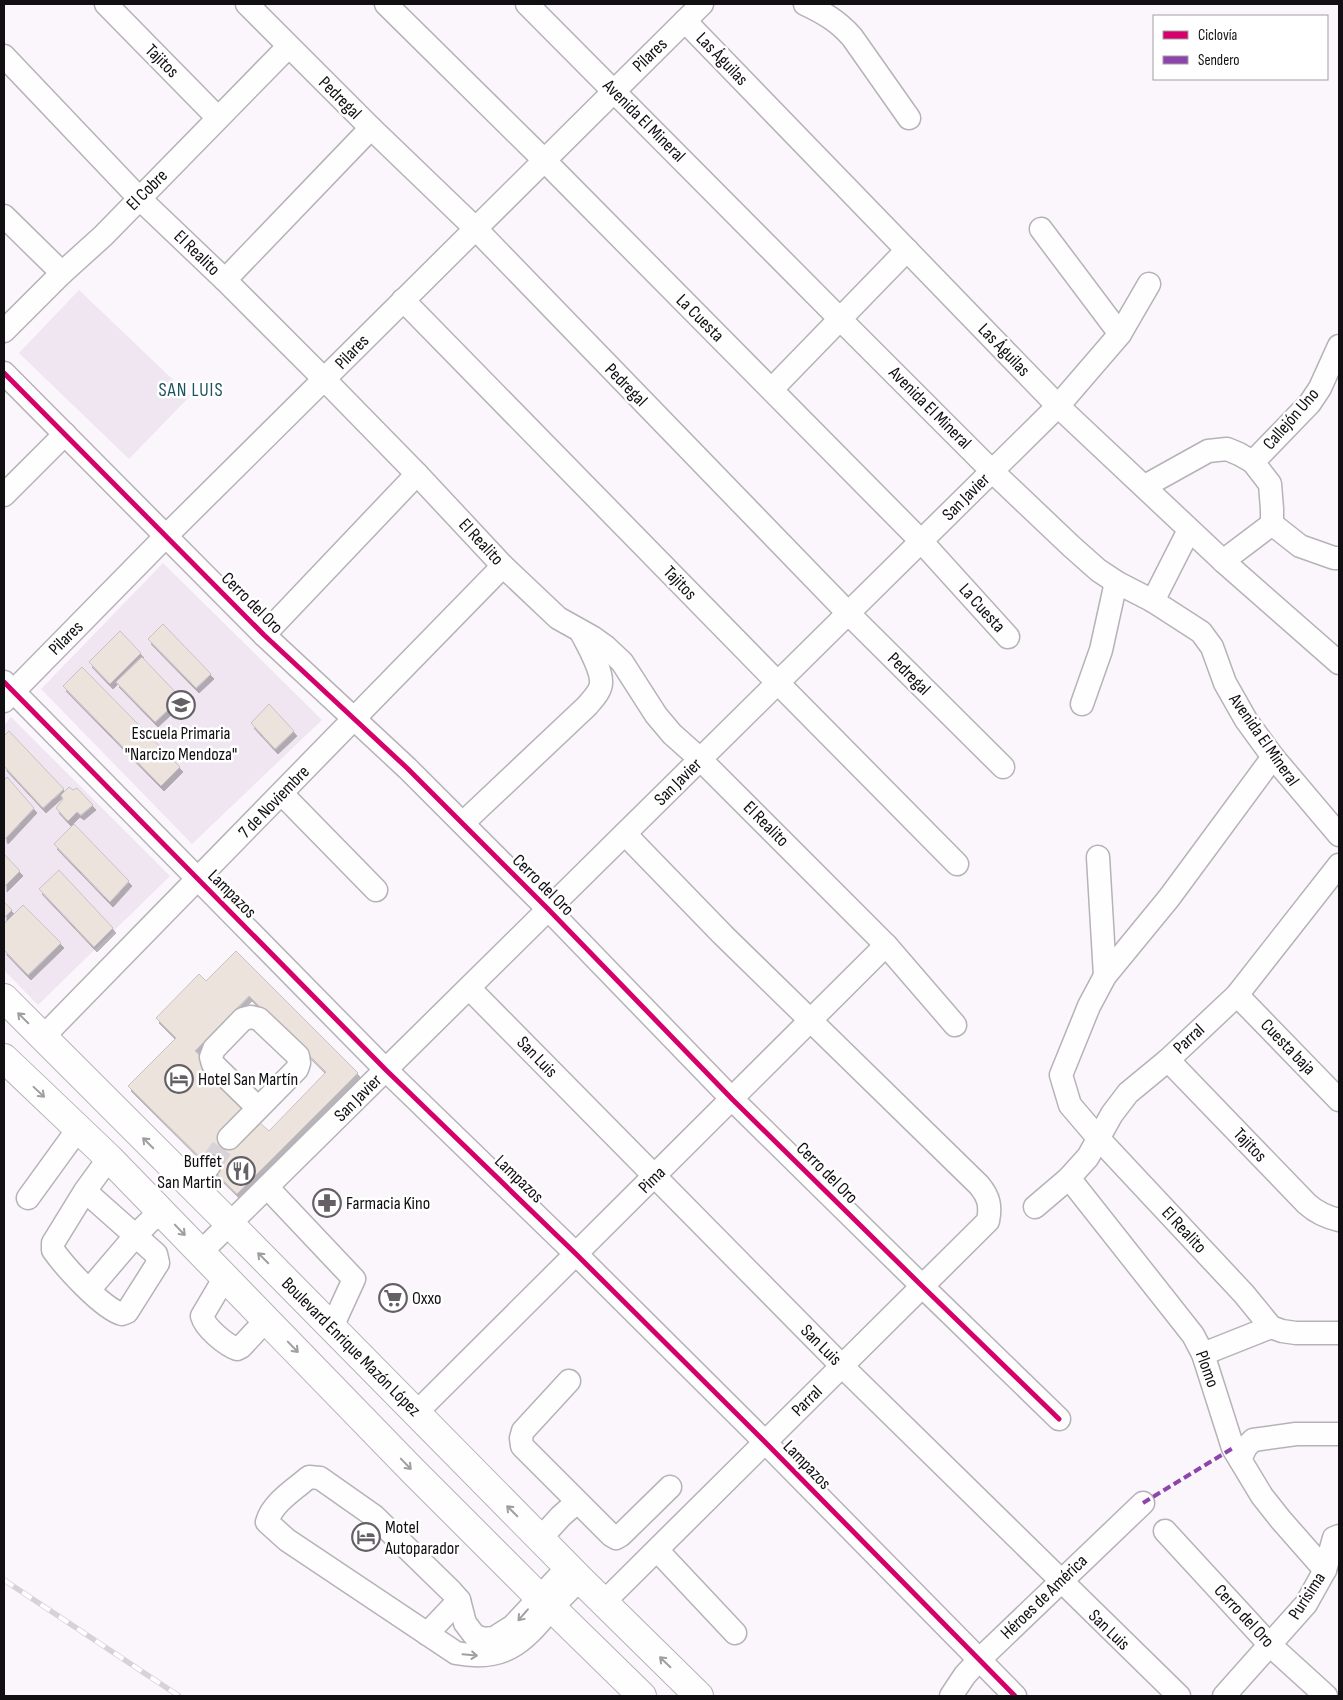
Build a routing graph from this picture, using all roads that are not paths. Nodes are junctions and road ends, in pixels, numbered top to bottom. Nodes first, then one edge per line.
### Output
1 (106, 4) edge
2 (247, 4) edge
3 (386, 4) edge
4 (527, 4) edge
5 (702, 4) edge
6 (805, 4) edge
7 (684, 21) junction
8 (288, 47) junction
9 (4, 56) edge
10 (614, 90) junction
11 (218, 118) junction
12 (909, 118) dead end
13 (371, 128) junction
14 (544, 160) junction
15 (139, 198) junction
16 (4, 216) edge
17 (475, 228) junction
18 (1041, 229) dead end
19 (907, 250) junction
20 (62, 273) junction
21 (225, 280) junction
22 (1149, 284) dead end
23 (403, 300) junction
24 (841, 320) junction
25 (4, 331) edge
26 (1120, 334) junction
27 (1339, 346) edge
28 (4, 373) edge
29 (325, 380) junction
30 (772, 389) junction
31 (1058, 406) junction
32 (65, 434) junction
33 (1253, 462) junction
34 (992, 471) junction
35 (417, 474) junction
36 (1145, 486) junction
37 (4, 496) edge
38 (1272, 524) junction
39 (1189, 530) junction
40 (166, 536) junction
41 (921, 541) junction
42 (1339, 558) edge
43 (1223, 561) junction
44 (503, 566) junction
45 (1116, 582) junction
46 (1153, 601) junction
47 (848, 613) junction
48 (582, 632) junction
49 (264, 635) junction
50 (1008, 637) dead end
51 (1339, 663) edge
52 (778, 683) junction
53 (7, 691) edge
54 (1082, 704) dead end
55 (354, 717) junction
56 (1272, 757) junction
57 (700, 759) junction
58 (1003, 767) dead end
59 (282, 794) junction
60 (463, 823) junction
61 (625, 834) junction
62 (1339, 835) edge
63 (1098, 857) dead end
64 (958, 864) dead end
65 (1339, 865) edge
66 (198, 880) junction
67 (376, 890) dead end
68 (548, 909) junction
69 (886, 945) junction
70 (1105, 976) junction
71 (470, 988) junction
72 (1237, 995) junction
73 (4, 998) edge
74 (811, 1021) junction
75 (956, 1024) dead end
76 (43, 1037) junction
77 (1168, 1060) junction
78 (5, 1063) edge
79 (386, 1070) junction
80 (732, 1099) junction
81 (1339, 1100) edge
82 (258, 1108) dead end
83 (78, 1128) junction
84 (229, 1138) tunnel mouth
85 (1099, 1139) junction
86 (109, 1158) junction
87 (655, 1177) junction
88 (1069, 1178) junction
89 (267, 1187) junction
90 (85, 1191) junction
91 (28, 1198) dead end
92 (1035, 1207) dead end
93 (161, 1210) junction
94 (1339, 1220) edge
95 (230, 1224) junction
96 (136, 1235) junction
97 (201, 1252) junction
98 (576, 1254) junction
99 (226, 1277) junction
100 (922, 1286) junction
101 (89, 1290) junction
102 (266, 1319) junction
103 (332, 1327) junction
104 (1272, 1327) junction
105 (1339, 1333) edge
106 (1203, 1354) junction
107 (842, 1366) junction
108 (569, 1381) dead end
109 (416, 1413) junction
110 (1060, 1419) dead end
111 (1339, 1434) edge
112 (765, 1442) junction
113 (1240, 1459) junction
114 (670, 1487) dead end
115 (577, 1502) junction
116 (1142, 1503) dead end
117 (1165, 1531) dead end
118 (1339, 1536) edge
119 (540, 1539) junction
120 (657, 1550) junction
121 (1325, 1570) junction
122 (574, 1573) junction
123 (1060, 1581) junction
124 (459, 1600) junction
125 (604, 1602) junction
126 (546, 1603) junction
127 (735, 1633) dead end
128 (427, 1634) junction
129 (1270, 1645) junction
130 (979, 1660) junction
131 (642, 1696) edge
132 (699, 1696) edge
133 (951, 1696) edge
134 (1015, 1696) edge
135 (1179, 1696) edge
136 (1224, 1696) edge
137 (1326, 1696) edge

1 - 11 street, Tajitos
2 - 8 street, Pedregal
3 - 14 street, La Cuesta
4 - 10 street, Avenida El Mineral
5 - 7 street, Pilares
6 - 12 street
7 - 10 street, Pilares
7 - 19 street, Las Águilas
8 - 11 street, El Cobre
8 - 13 street, Pedregal
9 - 15 street, El Realito
10 - 14 street, Pilares
10 - 24 street, Avenida El Mineral
11 - 15 street, El Cobre
13 - 17 street, Pedregal
13 - 21 street
14 - 17 street, Pilares
14 - 30 street, La Cuesta
15 - 20 street, El Cobre
15 - 21 street, El Realito
16 - 20 street
17 - 23 street, Pilares
17 - 47 street, Pedregal
18 - 26 street
19 - 24 street
19 - 31 street, Las Águilas
20 - 25 street, El Cobre
21 - 29 street, El Realito
22 - 26 street, San Javier
23 - 29 street, Pilares
23 - 52 street, Tajitos
24 - 30 street
24 - 34 street, Avenida El Mineral
26 - 31 street, San Javier
27 - 33 street, Callejón Uno
28 - 32 street, Cerro del Oro
29 - 35 street, El Realito
29 - 40 street, Pilares
30 - 41 street, La Cuesta
31 - 34 street, San Javier
31 - 36 street, Las Águilas
32 - 37 street
32 - 40 street, Cerro del Oro
33 - 36 street
33 - 38 street
34 - 41 street, San Javier
34 - 45 street, Avenida El Mineral
35 - 44 street, El Realito
35 - 49 street
36 - 39 street, Las Águilas
38 - 42 street
38 - 43 street
39 - 43 street, Las Águilas
39 - 46 street
40 - 49 street, Cerro del Oro
40 - 53 street, Pilares
41 - 47 street, San Javier
41 - 50 street, La Cuesta
43 - 51 street, Las Águilas
44 - 48 street, El Realito
44 - 55 street, 7 de Noviembre
45 - 46 street, Avenida El Mineral
45 - 54 street
46 - 56 street, Avenida El Mineral
47 - 52 street, San Javier
47 - 58 street, Pedregal
48 - 57 street, El Realito
48 - 60 street
49 - 55 street, Cerro del Oro
52 - 57 street, San Javier
52 - 64 street, Tajitos
53 - 66 street, Lampazos
55 - 59 street, 7 de Noviembre
55 - 60 street, Cerro del Oro
56 - 62 street, Avenida El Mineral
56 - 70 street
57 - 61 street, San Javier
57 - 69 street, El Realito
59 - 66 street, 7 de Noviembre
59 - 67 street
60 - 68 street, Cerro del Oro
61 - 68 street, San Javier
61 - 74 street
63 - 70 street
65 - 72 street, Parral
66 - 76 street, 7 de Noviembre
66 - 79 street, Lampazos
68 - 71 street, San Javier
68 - 80 street, Cerro del Oro
69 - 74 street, Pima
69 - 75 street, El Realito
70 - 85 street, El Realito
71 - 79 street, San Javier
71 - 87 street, San Luis
72 - 77 street, Parral
72 - 81 street, Cuesta baja
76 -> 73 main road, Boulevard Enrique Mazón López
74 - 80 street, Pima
74 - 100 street, Parral
95 -> 76 main road, Boulevard Enrique Mazón López
77 - 85 street, Parral
77 - 94 street, Tajitos
78 -> 83 main road
79 - 89 street, San Javier
79 - 98 street, Lampazos
80 - 87 street, Pima
80 - 100 street, Cerro del Oro
82 - 84 street
83 - 86 main road
83 - 91 street
85 - 88 street, Parral
85 - 104 street, El Realito
86 - 90 street
86 - 93 main road
87 - 98 street, Pima
87 - 107 street, San Luis
88 - 92 street, Parral
88 - 106 street, Plomo
89 - 95 street, San Javier
89 - 103 street
90 - 96 street
90 - 101 street
93 - 96 street
93 -> 97 main road
95 - 97 street, San Javier
103 -> 95 main road, Boulevard Enrique Mazón López
96 - 101 street
96 - 101 street
97 - 99 main road
98 - 109 street, Pima
98 - 112 street, Lampazos
99 - 102 main road
99 - 102 street
100 - 107 street, Parral
100 - 110 street, Cerro del Oro
102 -> 126 main road
103 - 109 main road, Boulevard Enrique Mazón López
104 - 105 street
104 - 106 street
106 - 113 street, Plomo
107 - 112 street, Parral
107 - 123 street, San Luis
108 - 115 street
119 -> 109 main road, Boulevard Enrique Mazón López
111 - 113 street
112 - 120 street, Parral
112 - 130 street, Lampazos
113 - 121 street, Plomo
114 - 115 street
115 - 119 street
116 - 123 street, Héroes de América
117 - 129 street, Cerro del Oro
118 - 121 street, Purisima
119 - 122 main road, Boulevard Enrique Mazón López
120 - 125 street, Parral
120 - 127 street
121 - 129 street, Purisima
122 - 125 main road, Boulevard Enrique Mazón López
122 - 126 street
123 - 130 street, Héroes de América
123 - 135 street, San Luis
126 -> 124 street
124 - 128 street
124 - 128 street
132 -> 125 main road, Boulevard Enrique Mazón López
128 -> 126 street
126 - 131 main road
129 - 136 street, Purisima
129 - 137 street, Cerro del Oro
130 - 133 street, Héroes de América
130 - 134 street, Lampazos

